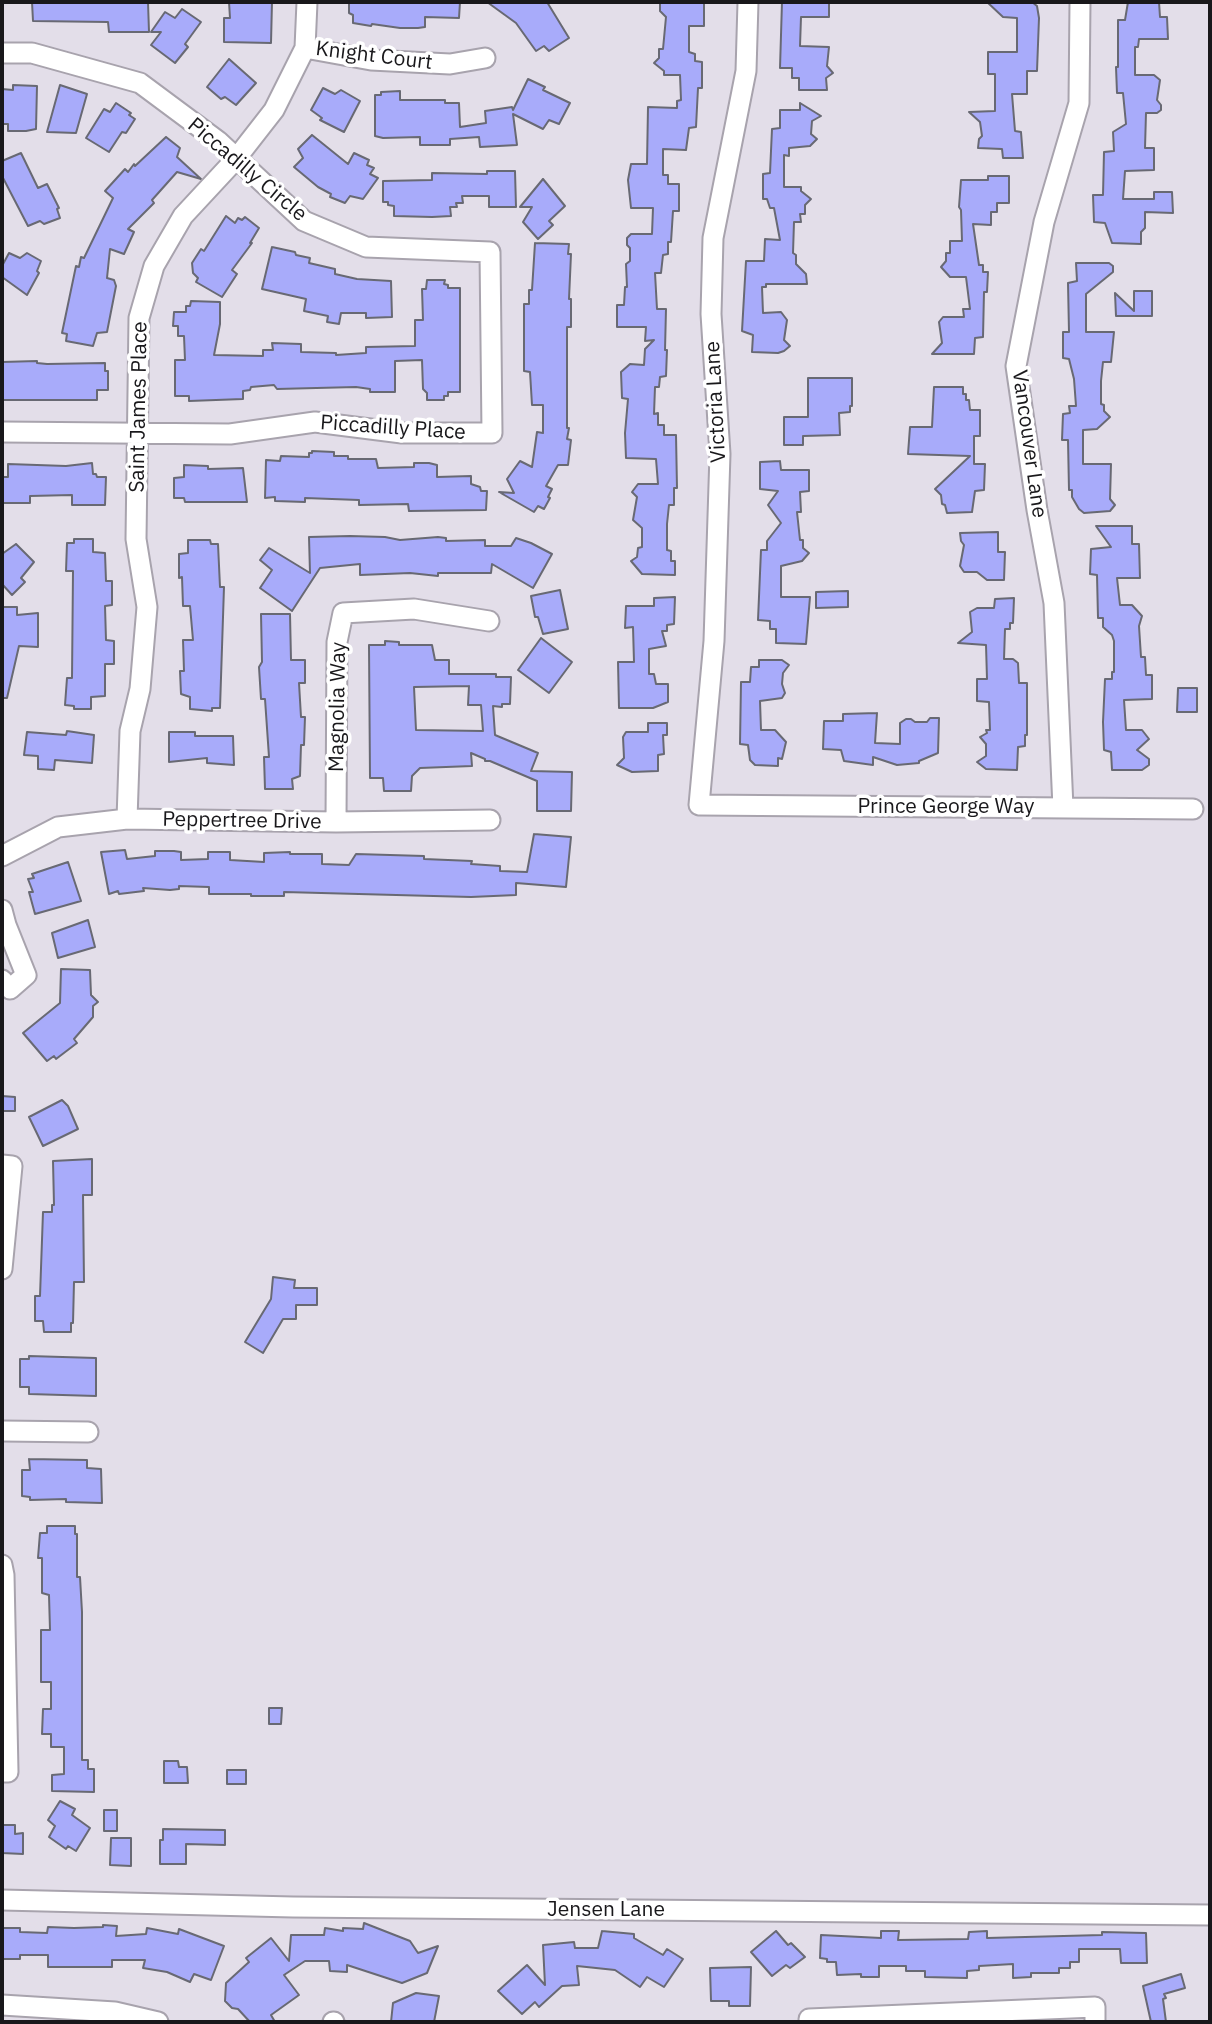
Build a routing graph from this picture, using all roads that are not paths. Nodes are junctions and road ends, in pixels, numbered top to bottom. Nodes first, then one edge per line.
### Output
1 (307, 2) edge
2 (747, 2) edge
3 (1080, 2) edge
4 (305, 48) junction
5 (2, 53) edge
6 (485, 58) dead end
7 (235, 160) junction
8 (2, 432) edge
9 (137, 432) junction
10 (492, 433) joint
11 (489, 621) dead end
12 (699, 805) joint
13 (1063, 808) junction
14 (1193, 809) dead end
15 (127, 819) junction
16 (491, 820) dead end
17 (336, 822) junction
18 (2, 856) edge
19 (2, 910) edge
20 (2, 980) edge
21 (7, 1166) edge
22 (2, 1269) edge
23 (2, 1431) edge
24 (88, 1432) dead end
25 (2, 1566) edge
26 (5, 1772) edge
27 (2, 1900) edge
28 (1210, 1915) edge
29 (2, 2005) edge
30 (114, 2017) edge
31 (809, 2019) dead end
32 (158, 2022) edge
33 (1095, 2022) edge

1 - 4 street, Saint James Place
2 - 12 street, Victoria Lane
3 - 13 street, Vancouver Lane
4 - 6 street, Knight Court
4 - 7 street, Saint James Place
5 - 7 street, Piccadilly Circle
7 - 9 street, Saint James Place
7 - 10 street, Piccadilly Circle
8 - 9 street, Piccadilly Place
9 - 10 street, Piccadilly Place
9 - 15 street, Saint James Place
11 - 17 street, Magnolia Way
12 - 13 street, Prince George Way
13 - 14 street, Prince George Way
15 - 17 street, Peppertree Drive
15 - 18 street, Peppertree Drive
16 - 17 street, Peppertree Drive
19 - 20 street
21 - 22 street
23 - 24 street
25 - 26 street
27 - 28 street, Jensen Lane
29 - 30 street
30 - 32 street
31 - 33 street

